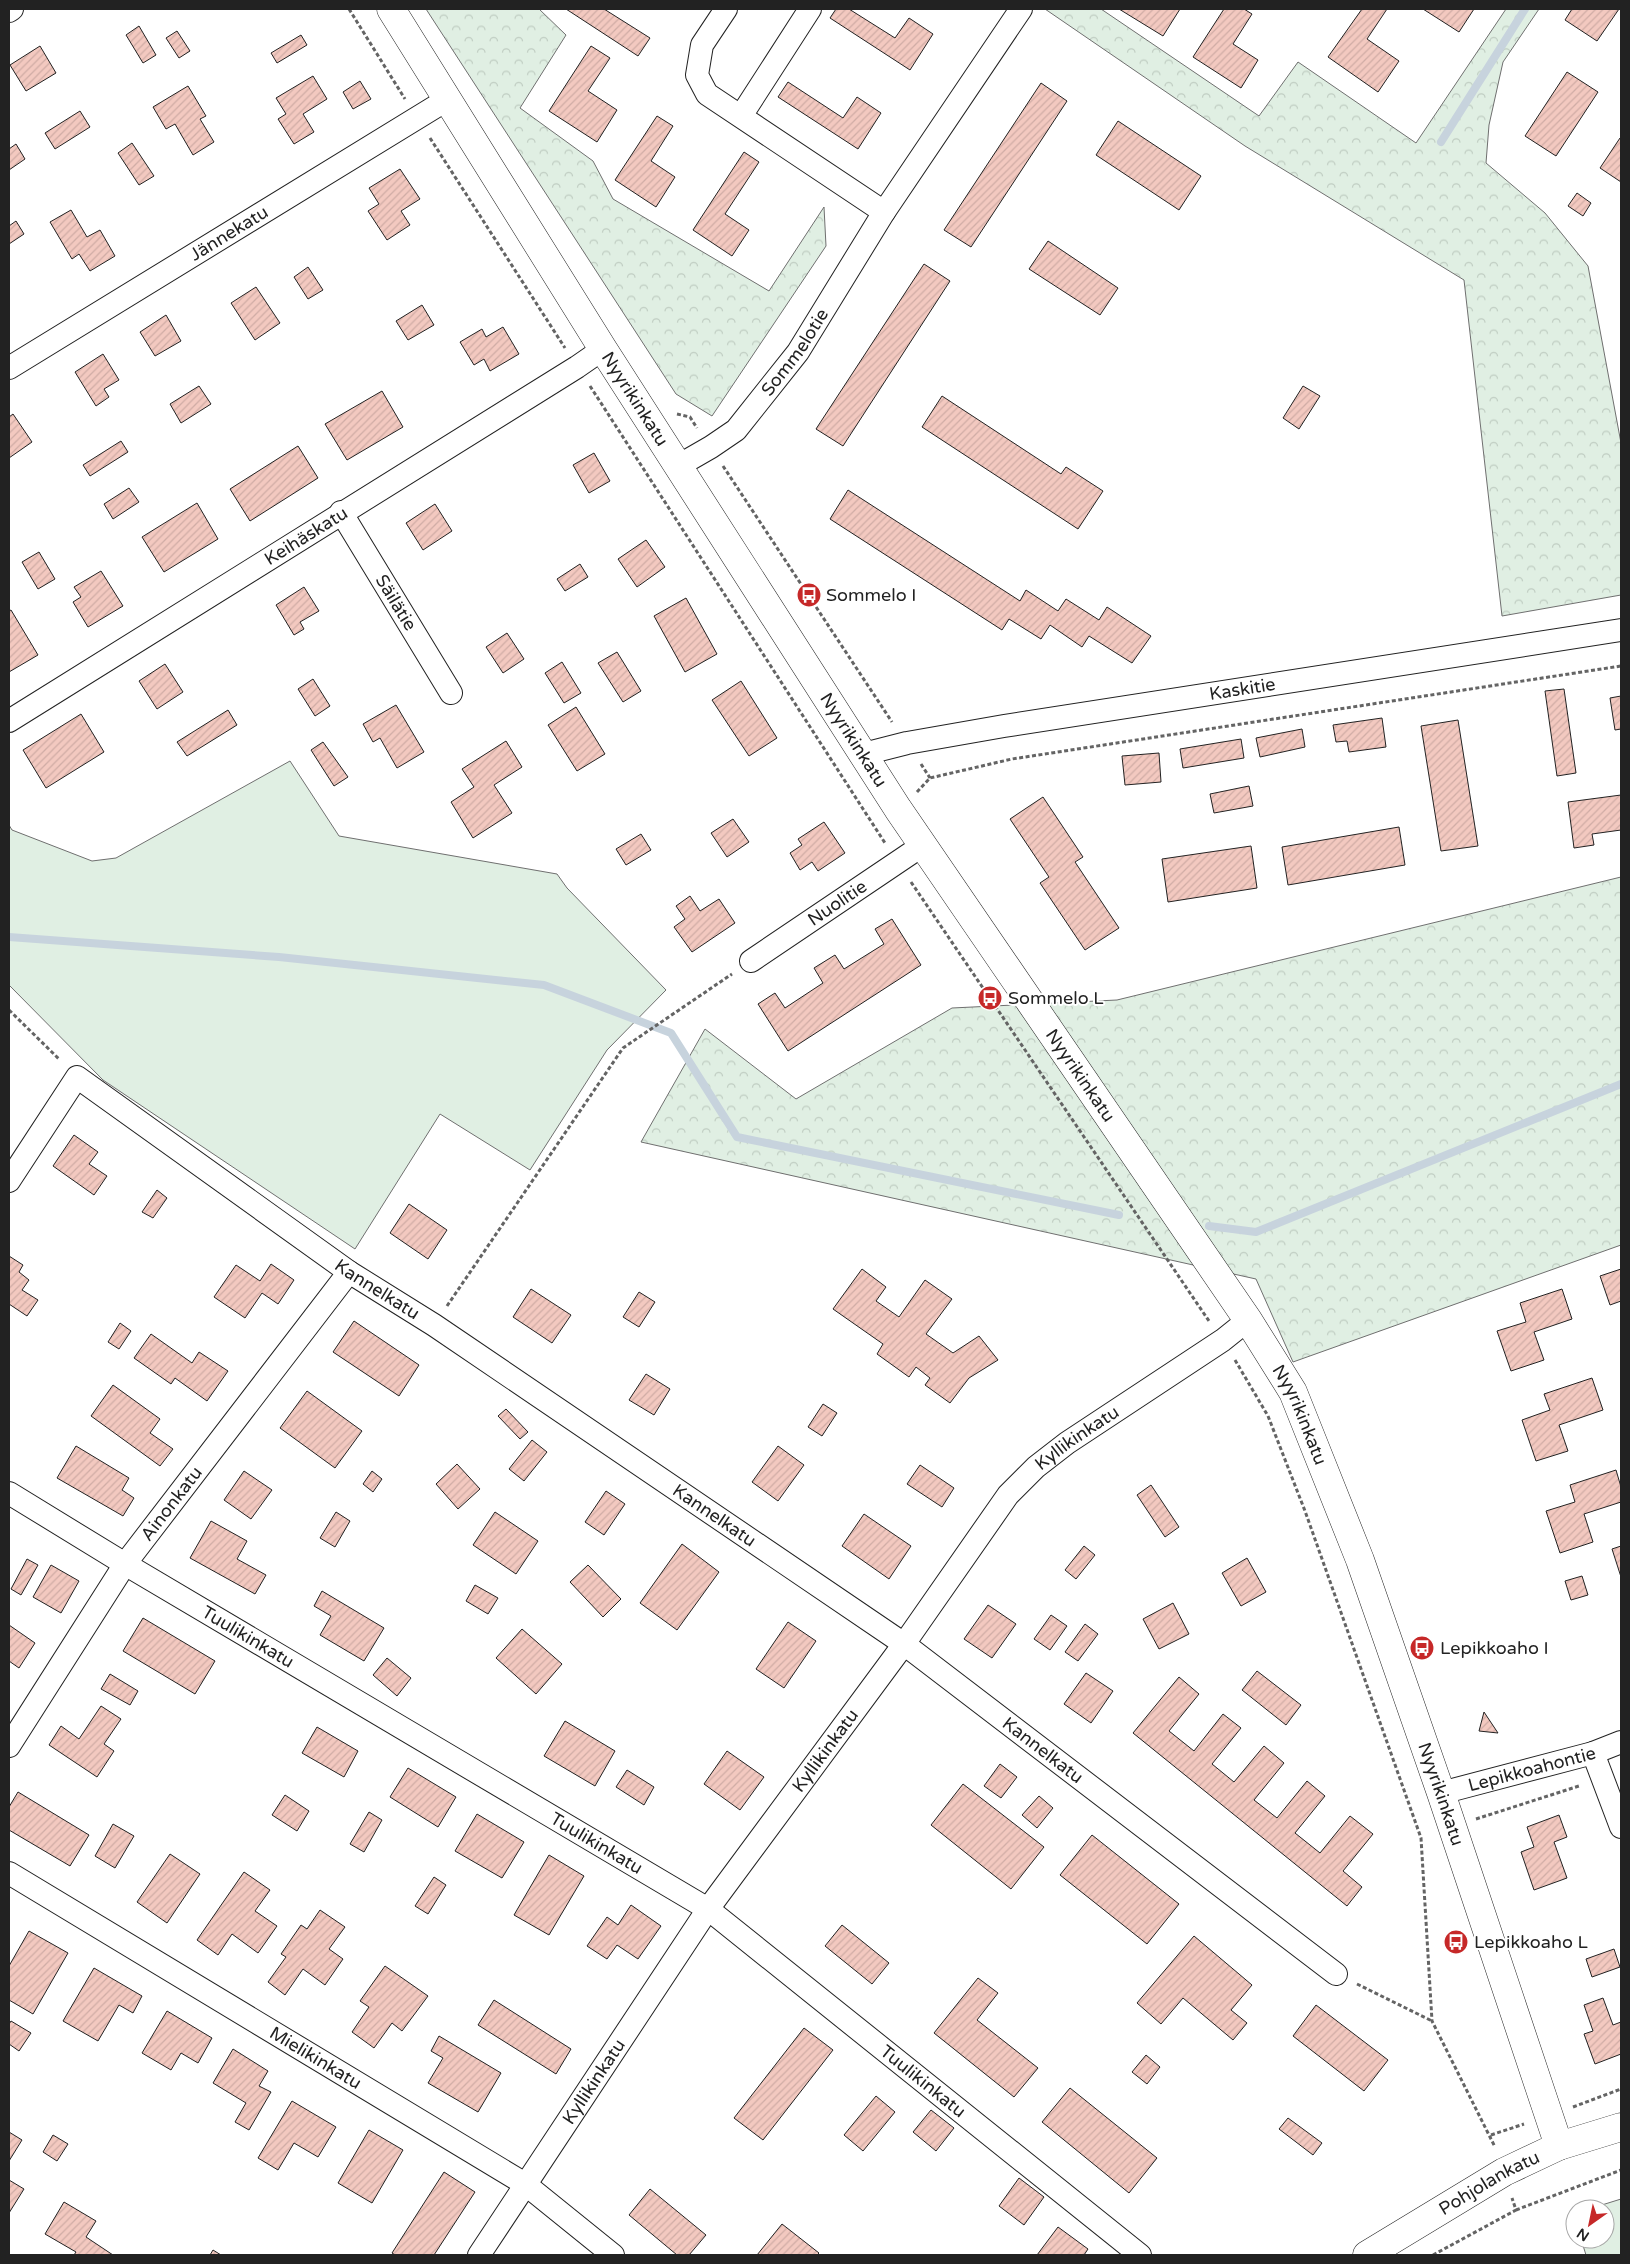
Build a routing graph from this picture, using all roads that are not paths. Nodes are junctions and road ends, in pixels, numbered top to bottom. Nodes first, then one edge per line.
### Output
1 (12, 9) edge
2 (390, 9) edge
3 (726, 9) edge
4 (810, 9) edge
5 (1021, 9) edge
6 (9, 11) edge
7 (448, 99) junction
8 (741, 116) junction
9 (884, 212) junction
10 (603, 349) junction
11 (9, 368) edge
12 (678, 466) junction
13 (341, 512) junction
14 (1621, 630) edge
15 (451, 693) dead end
16 (9, 721) edge
17 (864, 754) junction
18 (924, 846) junction
19 (752, 961) road end
20 (9, 1181) edge
21 (349, 1272) junction
22 (1248, 1320) junction
23 (9, 1493) edge
24 (125, 1564) junction
25 (904, 1644) junction
26 (1621, 1742) edge
27 (9, 1746) edge
28 (1593, 1753) junction
29 (1441, 1793) junction
30 (1621, 1827) edge
31 (9, 1873) edge
32 (708, 1909) junction
33 (1336, 1974) road end
34 (1621, 2127) edge
35 (1559, 2146) junction
36 (525, 2184) junction
37 (479, 2255) edge
38 (613, 2255) edge
39 (1140, 2255) edge
40 (1367, 2255) edge

1 - 6 street
2 - 7 street, Nyyrikinkatu
3 - 8 street
4 - 8 street
5 - 9 street, Sommelotie
7 - 10 street, Nyyrikinkatu
7 - 11 street, Jännekatu
8 - 9 street
9 - 12 street, Sommelotie
10 - 12 street, Nyyrikinkatu
10 - 13 street, Keihäskatu
12 - 17 street, Nyyrikinkatu
13 - 15 street, Säilätie
13 - 16 street, Keihäskatu
14 - 17 street, Kaskitie
17 - 18 street, Nyyrikinkatu
18 - 19 street, Nuolitie
18 - 22 street, Nyyrikinkatu
20 - 21 street, Kannelkatu
21 - 24 street, Ainonkatu
21 - 25 street, Kannelkatu
22 - 25 street, Kyllikinkatu
22 - 29 street, Nyyrikinkatu
23 - 24 street, Tuulikinkatu
24 - 27 street, Ainonkatu
24 - 32 street, Tuulikinkatu
25 - 32 street, Kyllikinkatu
25 - 33 street, Kannelkatu
26 - 28 street, Lepikkoahontie
28 - 29 street, Lepikkoahontie
28 - 30 street
29 - 35 street, Nyyrikinkatu
31 - 36 street, Mielikinkatu
32 - 36 street, Kyllikinkatu
32 - 39 street, Tuulikinkatu
34 - 35 street, Pohjolankatu
35 - 40 street, Pohjolankatu
36 - 37 street, Kyllikinkatu
36 - 38 street, Mielikinkatu

